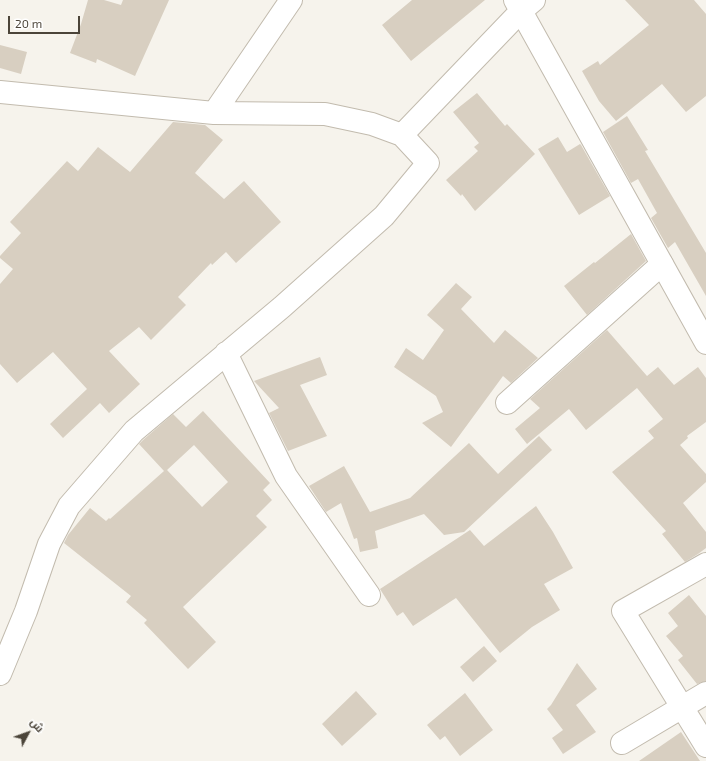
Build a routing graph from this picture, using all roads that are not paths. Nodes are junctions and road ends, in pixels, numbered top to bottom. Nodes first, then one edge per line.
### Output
1 (291, 0) edge
2 (524, 4) edge
3 (0, 92) edge
4 (214, 113) junction
5 (402, 135) junction
6 (662, 264) junction
7 (706, 343) edge
8 (226, 354) junction
9 (506, 403) dead end
10 (704, 569) edge
11 (369, 595) dead end
12 (0, 674) edge
13 (706, 694) edge
14 (682, 708) junction
15 (622, 743) dead end
16 (706, 746) edge

1 - 4 street
2 - 5 street
2 - 6 street
3 - 4 street
4 - 5 street
5 - 8 street
6 - 7 street
6 - 9 street
8 - 11 street
8 - 12 street
10 - 14 street
13 - 14 street
14 - 15 street
14 - 16 street

